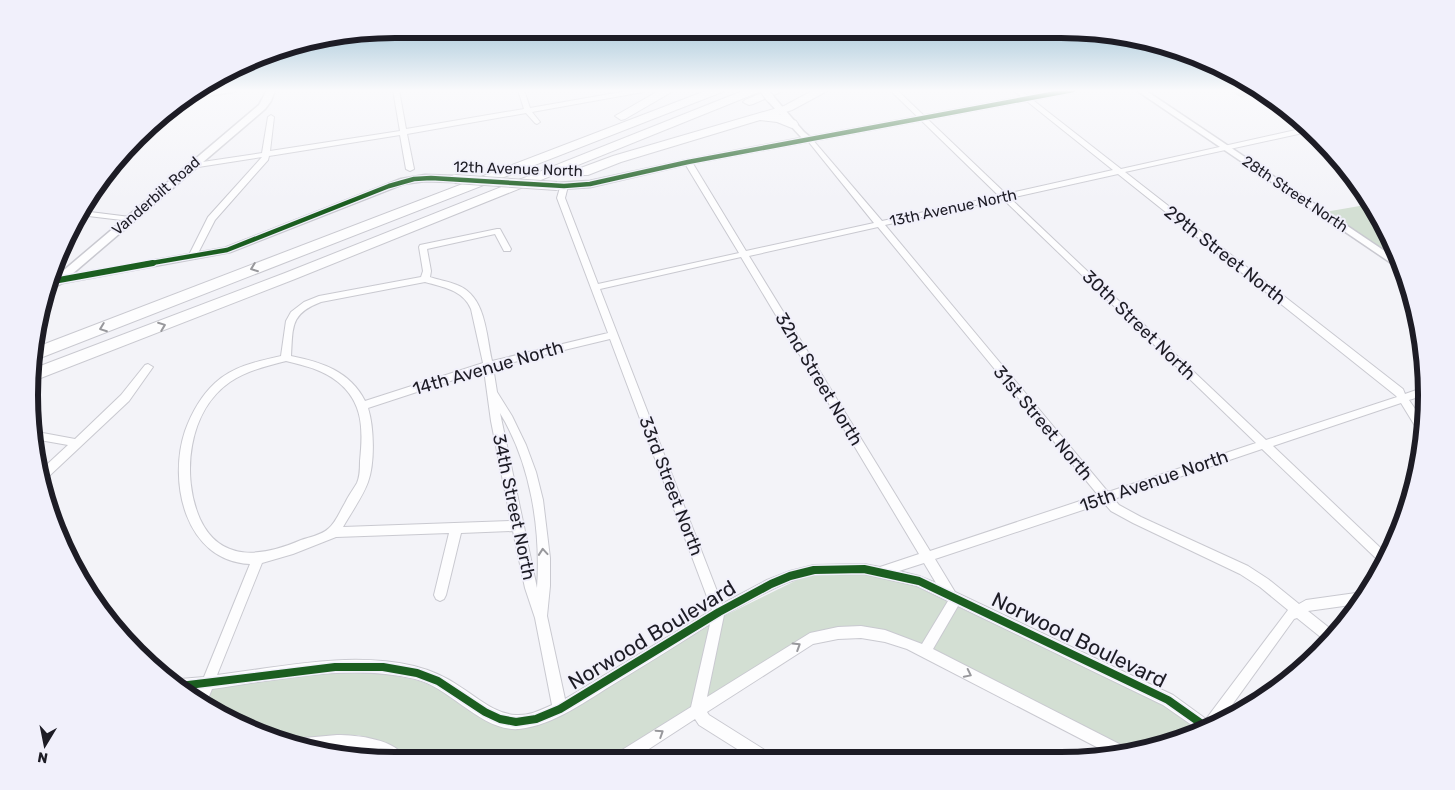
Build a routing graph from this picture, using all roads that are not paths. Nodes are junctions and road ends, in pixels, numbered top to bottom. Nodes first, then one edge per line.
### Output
1 (238, 127) edge
2 (269, 127) edge
3 (403, 127) edge
4 (434, 127) edge
5 (595, 127) edge
6 (622, 127) edge
7 (663, 127) edge
8 (690, 127) edge
9 (728, 127) edge
10 (799, 127) edge
11 (881, 127) edge
12 (931, 127) edge
13 (1063, 127) edge
14 (1195, 127) edge
15 (404, 132) junction
16 (1302, 132) edge
17 (810, 140) junction
18 (1226, 148) junction
19 (266, 154) junction
20 (688, 162) junction
21 (192, 166) junction
22 (410, 170) dead end
23 (1120, 172) junction
24 (561, 186) junction
25 (1004, 197) junction
26 (480, 211) junction
27 (87, 214) edge
28 (130, 219) junction
29 (879, 224) junction
30 (507, 249) dead end
31 (743, 254) junction
32 (286, 256) junction
33 (192, 257) junction
34 (1390, 258) edge
35 (290, 276) junction
36 (425, 279) junction
37 (59, 280) junction
38 (55, 282) edge
39 (55, 284) edge
40 (595, 286) junction
41 (614, 335) junction
42 (40, 352) edge
43 (286, 358) junction
44 (488, 364) junction
45 (148, 367) dead end
46 (38, 373) edge
47 (1418, 393) edge
48 (494, 395) junction
49 (1403, 398) junction
50 (363, 406) junction
51 (1417, 420) edge
52 (40, 436) edge
53 (77, 443) junction
54 (1264, 444) junction
55 (46, 472) edge
56 (1105, 497) junction
57 (519, 526) junction
58 (456, 529) junction
59 (333, 532) junction
60 (1380, 555) edge
61 (927, 557) junction
62 (257, 560) junction
63 (883, 572) junction
64 (440, 595) dead end
65 (953, 597) junction
66 (1353, 599) edge
67 (1298, 611) junction
68 (719, 612) junction
69 (541, 618) junction
70 (1326, 634) edge
71 (924, 652) junction
72 (209, 682) junction
73 (186, 685) edge
74 (203, 696) edge
75 (560, 709) junction
76 (697, 710) junction
77 (1217, 716) edge
78 (1200, 724) edge
79 (315, 743) edge
80 (1113, 748) edge
81 (386, 752) edge
82 (631, 752) edge
83 (755, 752) edge

1 - 21 street, Vanderbilt Road
2 - 19 street
3 - 15 street
4 - 15 street
5 - 32 highway
6 - 32 highway
7 - 35 highway
8 - 26 highway
9 - 26 highway
10 - 17 street, 31st Street North
11 - 17 street, 12th Avenue North
12 - 25 street, 30th Street North
13 - 23 street, 29th Street North
14 - 18 street, 28th Street North
15 - 19 street
15 - 22 street
16 - 18 street, 13th Avenue North
17 - 20 street, 12th Avenue North
17 - 29 street, 31st Street North
18 - 23 street, 13th Avenue North
18 - 34 street, 28th Street North
19 - 21 street
19 - 33 street
20 - 24 street, 12th Avenue North
20 - 31 street, 32nd Street North
21 - 28 street, Vanderbilt Road
23 - 25 street, 13th Avenue North
23 - 49 street, 29th Street North
24 - 33 street, 12th Avenue North, bridge
24 - 40 street, 33rd Street North
25 - 29 street, 13th Avenue North
25 - 54 street, 30th Street North
26 - 35 highway
27 - 28 street
28 - 37 street, Vanderbilt Road
29 - 31 street, 13th Avenue North
29 - 56 street, 31st Street North
30 - 36 street
31 - 40 street, 13th Avenue North
31 - 61 street, 32nd Street North
32 -> 42 highway
33 - 37 street, 12th Avenue North
46 -> 35 highway
36 - 43 street
36 - 44 street, 34th Street North
37 - 38 street, Vanderbilt Road
37 - 39 street, Vanderbilt Road
40 - 41 street, 33rd Street North
41 - 44 street, 14th Avenue North
41 - 68 street, 33rd Street North
43 - 50 street
43 - 62 street
44 - 48 street, 34th Street North
44 - 50 street, 14th Avenue North
45 - 53 street
47 - 49 street, 15th Avenue North
48 - 57 street, 34th Street North
69 -> 48 street, 34th Street North
49 - 51 street, 29th Street North
49 - 54 street, 15th Avenue North
50 - 59 street
52 - 53 street
53 - 55 street
54 - 56 street, 15th Avenue North
54 - 60 street, 30th Street North
56 - 61 street, 15th Avenue North
56 - 67 street, 31st Street North
57 - 58 street
57 - 69 street, 34th Street North
58 - 59 street
58 - 64 street
59 - 62 street
61 - 63 street, 15th Avenue North
61 - 65 street, 32nd Street North
62 - 72 street
63 - 65 street, Norwood Boulevard
63 - 68 street, Norwood Boulevard
65 - 71 street
65 - 78 street, Norwood Boulevard
66 - 67 street
67 - 70 street, 31st Street North
67 - 77 street
68 - 75 street, Norwood Boulevard
68 - 76 street
69 - 75 street, 34th Street North
76 -> 71 street
71 -> 80 street
72 - 73 street, Norwood Boulevard
72 - 74 street
72 - 75 street, Norwood Boulevard
82 -> 76 street
76 - 83 street
79 - 81 street

